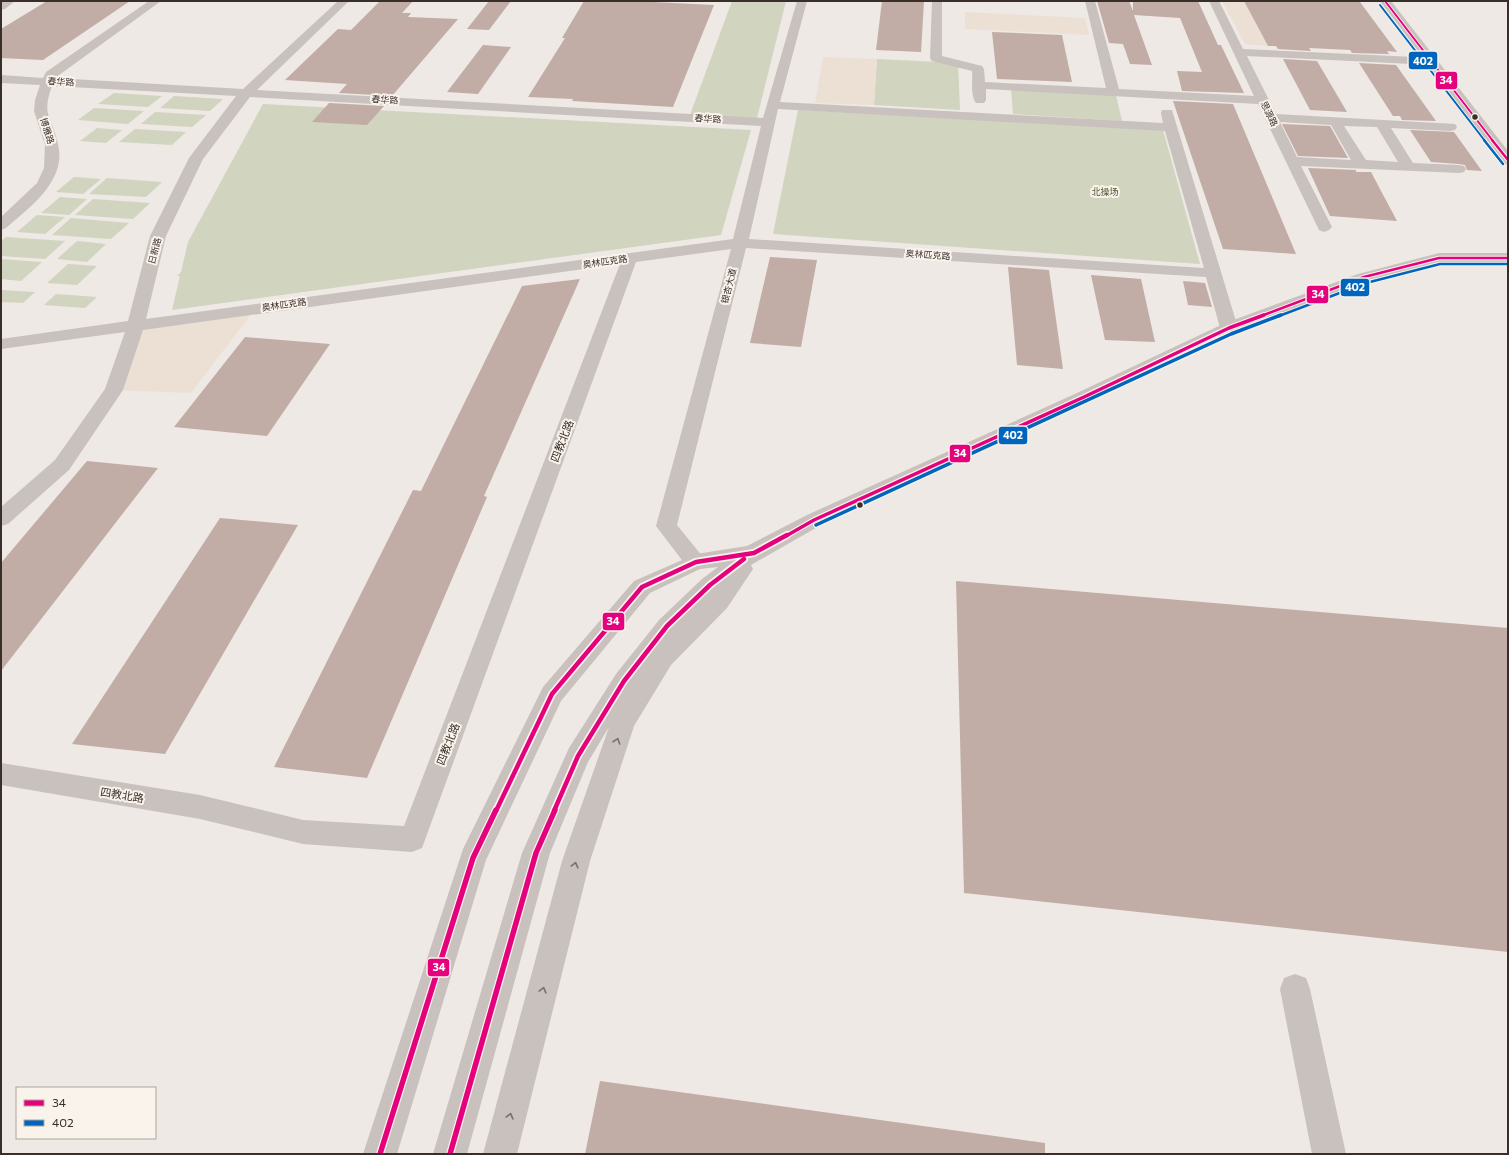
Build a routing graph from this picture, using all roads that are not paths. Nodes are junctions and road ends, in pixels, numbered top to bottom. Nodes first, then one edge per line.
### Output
1 (10, 1) edge
2 (156, 1) edge
3 (344, 1) edge
4 (802, 1) edge
5 (937, 1) edge
6 (1090, 1) edge
7 (1214, 1) edge
8 (1385, 1) edge
9 (1, 7) edge
10 (1238, 52) junction
11 (1432, 61) junction
12 (1, 79) edge
13 (48, 82) junction
14 (978, 85) junction
15 (247, 92) junction
16 (1114, 93) junction
17 (1161, 95) junction
18 (1262, 100) junction
19 (773, 105) junction
20 (981, 116) junction
21 (1271, 118) junction
22 (1335, 121) junction
23 (769, 122) junction
24 (1381, 123) junction
25 (1171, 127) junction
26 (1450, 127) dead end
27 (1292, 160) junction
28 (1508, 160) edge
29 (1361, 164) junction
30 (1408, 166) junction
31 (1459, 169) dead end
32 (1, 225) edge
33 (1324, 227) dead end
34 (740, 243) junction
35 (630, 258) junction
36 (1508, 258) edge
37 (1213, 273) junction
38 (136, 325) junction
39 (1229, 328) junction
40 (1, 344) edge
41 (1, 519) edge
42 (754, 553) junction
43 (696, 562) junction
44 (1, 774) edge
45 (1295, 989) dead end
46 (380, 1154) edge
47 (450, 1154) edge
48 (500, 1154) edge
49 (1329, 1154) edge

1 - 9 street
2 - 13 street, 博雅路
3 - 15 street, 日新路
4 - 19 street, 银杏大道
5 - 14 street
6 - 16 street
7 - 10 street, 思源路
8 - 11 street
10 - 11 street
10 - 18 street, 思源路
11 - 28 street
12 - 13 street, 春华路
13 - 15 street, 春华路
13 - 32 street, 博雅路
14 - 16 street
14 - 20 street
15 - 23 street, 春华路
15 - 38 street, 日新路
16 - 17 street
17 - 18 street
17 - 25 street
18 - 21 street, 思源路
19 - 20 street
19 - 23 street, 银杏大道
20 - 25 street
21 - 22 street
21 - 27 street, 思源路
22 - 24 street
22 - 29 street
23 - 34 street, 银杏大道
24 - 26 street
24 - 30 street
25 - 37 street
27 - 29 street
27 - 33 street, 思源路
29 - 30 street
30 - 31 street
34 - 35 street, 奥林匹克路
34 - 37 street, 奥林匹克路
34 - 43 street, 银杏大道
35 - 38 street, 奥林匹克路
35 - 44 street, 四教北路
36 - 39 street
37 - 39 street
38 - 40 street, 奥林匹克路
38 - 41 street, 日新路
39 - 42 street
42 - 43 street
42 - 47 street
48 -> 42 street
43 - 46 street
45 - 49 street

